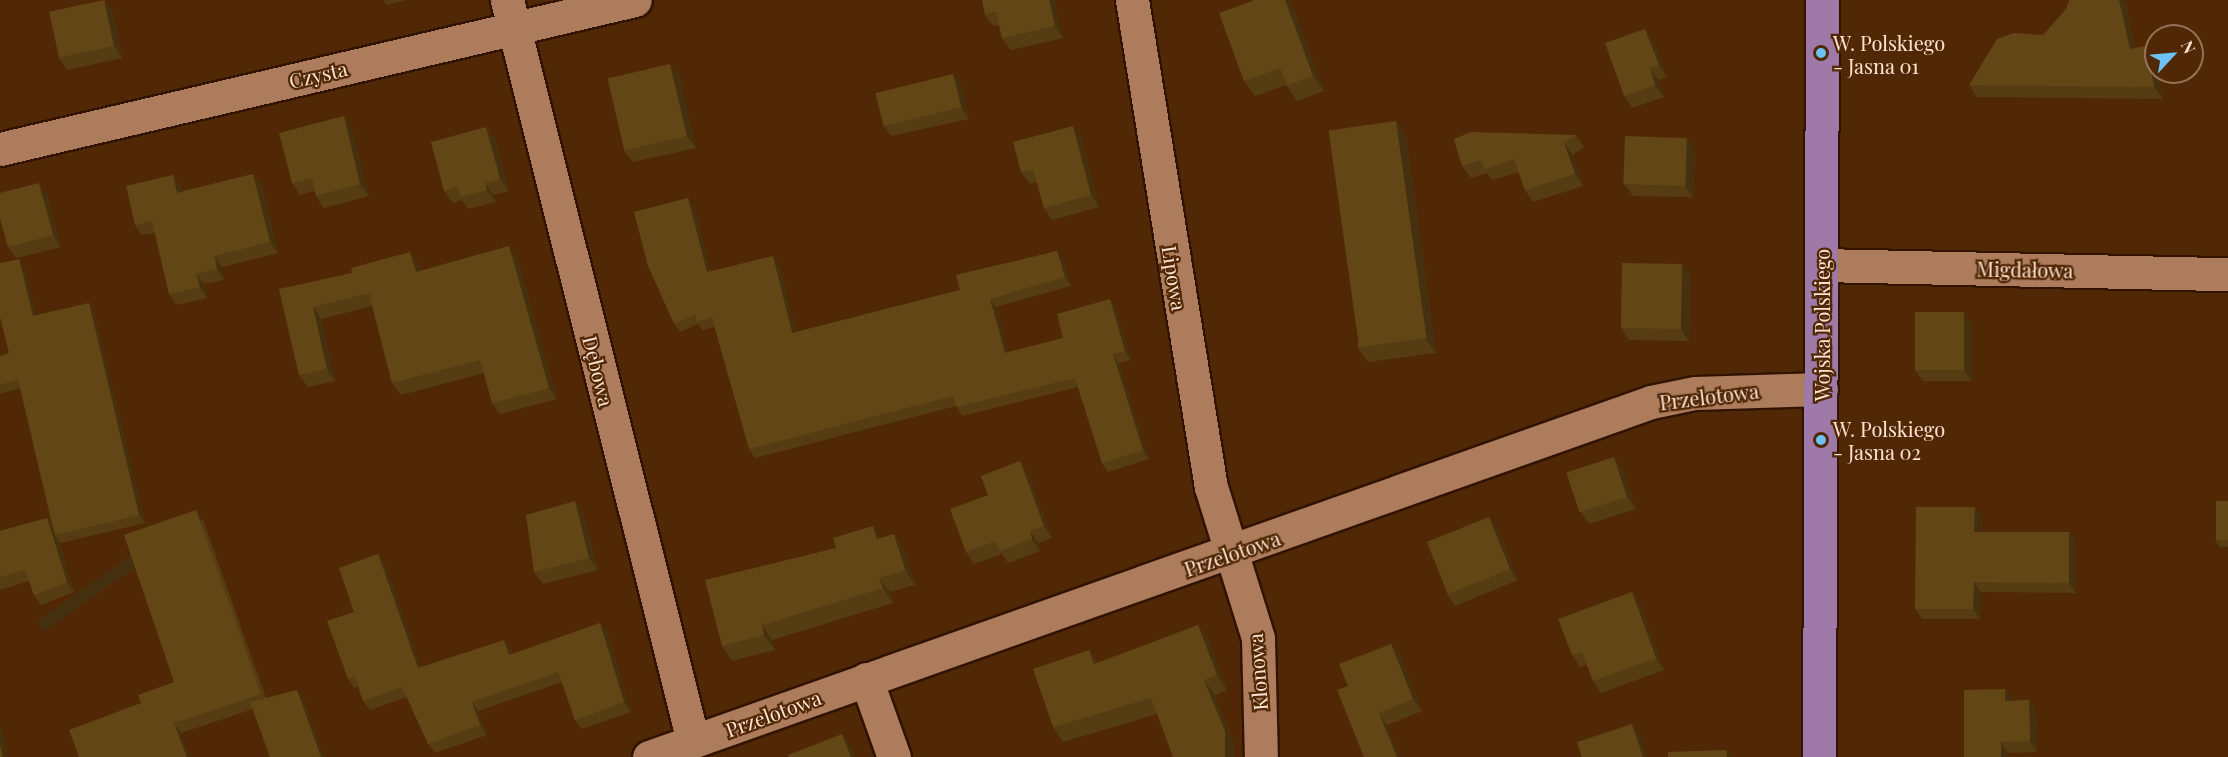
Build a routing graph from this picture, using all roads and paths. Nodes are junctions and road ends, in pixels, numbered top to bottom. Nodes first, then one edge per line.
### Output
1 (635, 0) edge
2 (1132, 0) edge
3 (1822, 0) edge
4 (511, 14) edge
5 (0, 149) edge
6 (1821, 265) junction
7 (2228, 274) edge
8 (1821, 388) junction
9 (1232, 554) junction
10 (866, 679) junction
11 (693, 741) junction
12 (649, 757) edge
13 (894, 757) edge
14 (1261, 757) edge
15 (1819, 757) edge

1 - 4 street, Czysta
2 - 9 street, Lipowa
3 - 6 main road, Wojska Polskiego
4 - 5 street, Czysta
4 - 11 street, Dębowa
6 - 7 street, Migdałowa
6 - 8 main road, Wojska Polskiego
8 - 9 street, Przelotowa
8 - 15 main road, Wojska Polskiego
9 - 10 street, Przelotowa
9 - 14 street, Klonowa
10 - 11 street, Przelotowa
10 - 13 street
11 - 12 street, Przelotowa

